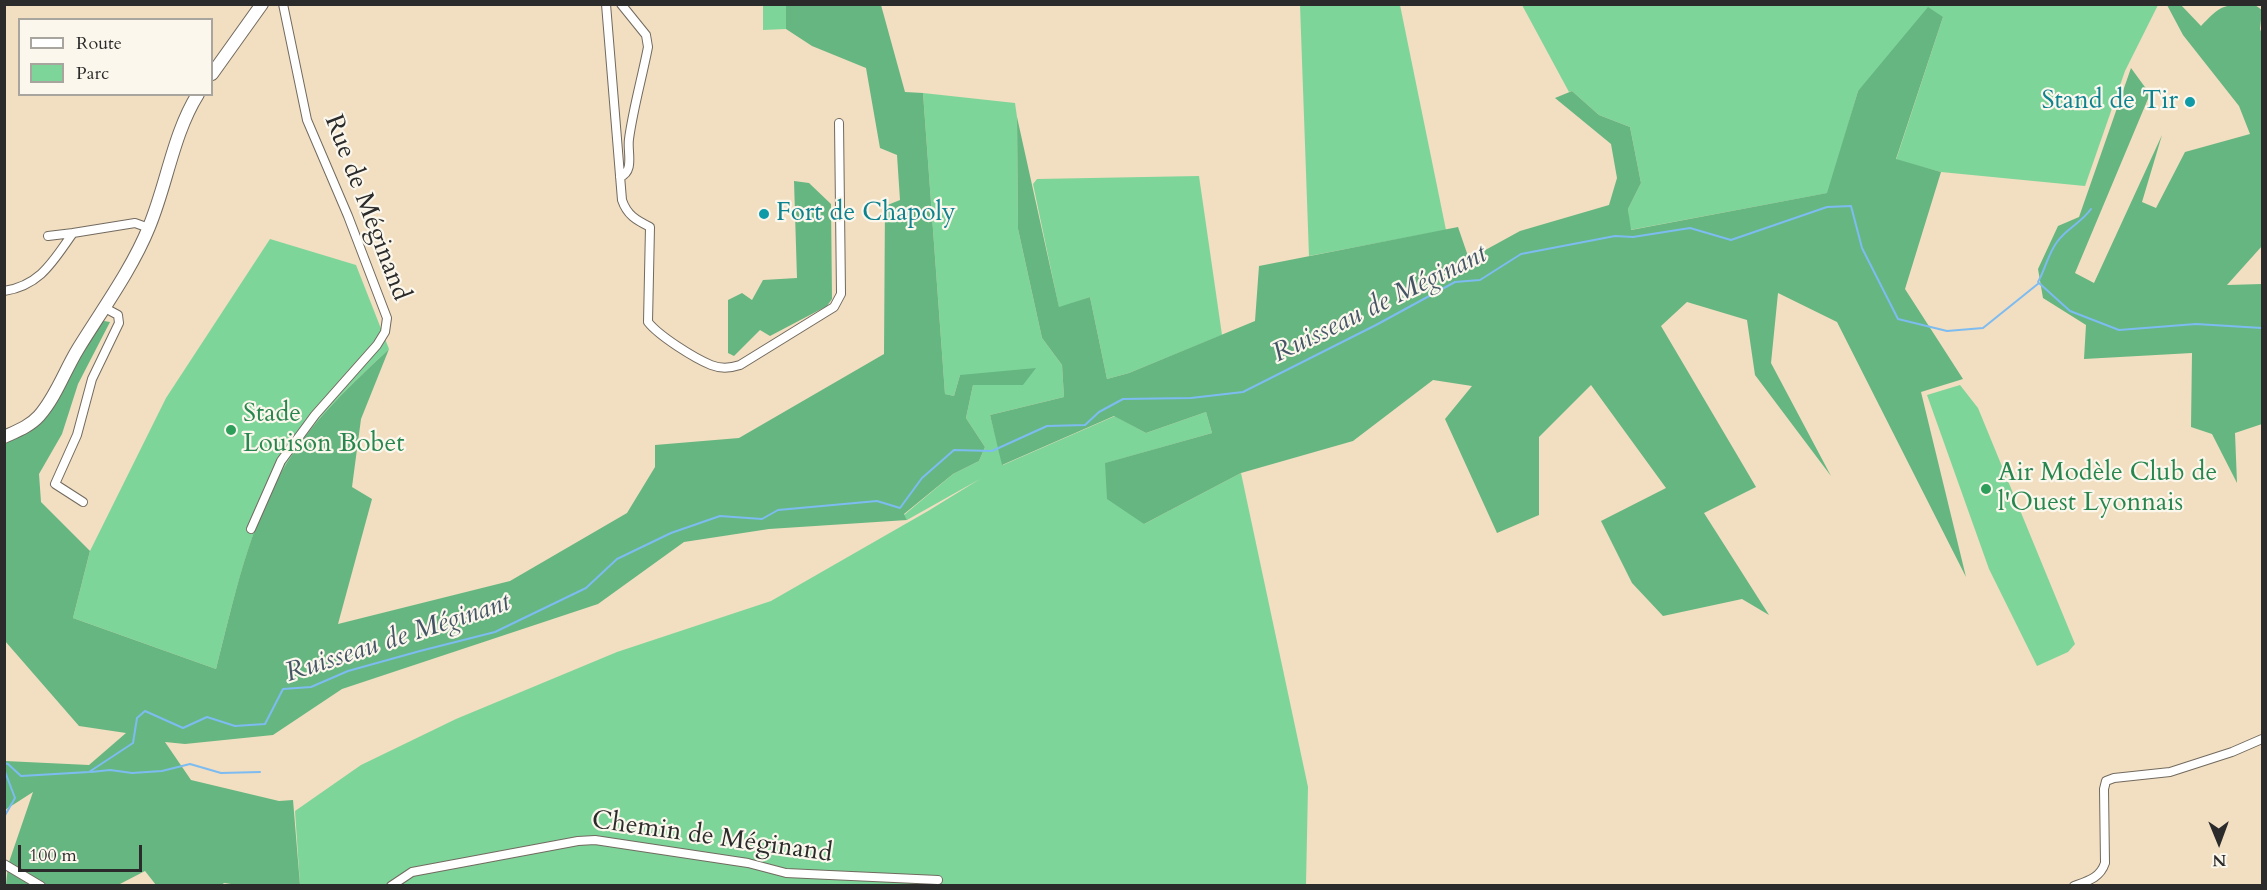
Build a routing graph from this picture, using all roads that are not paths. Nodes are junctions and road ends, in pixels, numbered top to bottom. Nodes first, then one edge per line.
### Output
1 (262, 4) edge
2 (284, 4) edge
3 (606, 4) edge
4 (621, 4) edge
5 (213, 73) edge
6 (197, 96) edge
7 (839, 123) dead end
8 (620, 177) junction
9 (149, 228) junction
10 (73, 232) junction
11 (48, 236) dead end
12 (4, 291) edge
13 (105, 308) junction
14 (4, 437) edge
15 (84, 502) dead end
16 (251, 529) dead end
17 (2262, 739) edge
18 (4, 864) edge
19 (854, 877) junction
20 (938, 880) dead end
21 (41, 885) edge
22 (392, 885) edge
23 (860, 885) edge
24 (2074, 885) edge

1 - 5 street
2 - 16 street, Rue de Méginand
3 - 8 street
4 - 8 street
6 - 9 street
7 - 8 street
9 - 10 street
9 - 13 street
10 - 11 street
10 - 12 street
13 - 14 street
13 - 15 street
17 - 24 street
18 - 21 street
19 - 20 street, Chemin de Méginand
19 - 22 street, Chemin de Méginand
19 - 23 street, Chemin de Méginand

